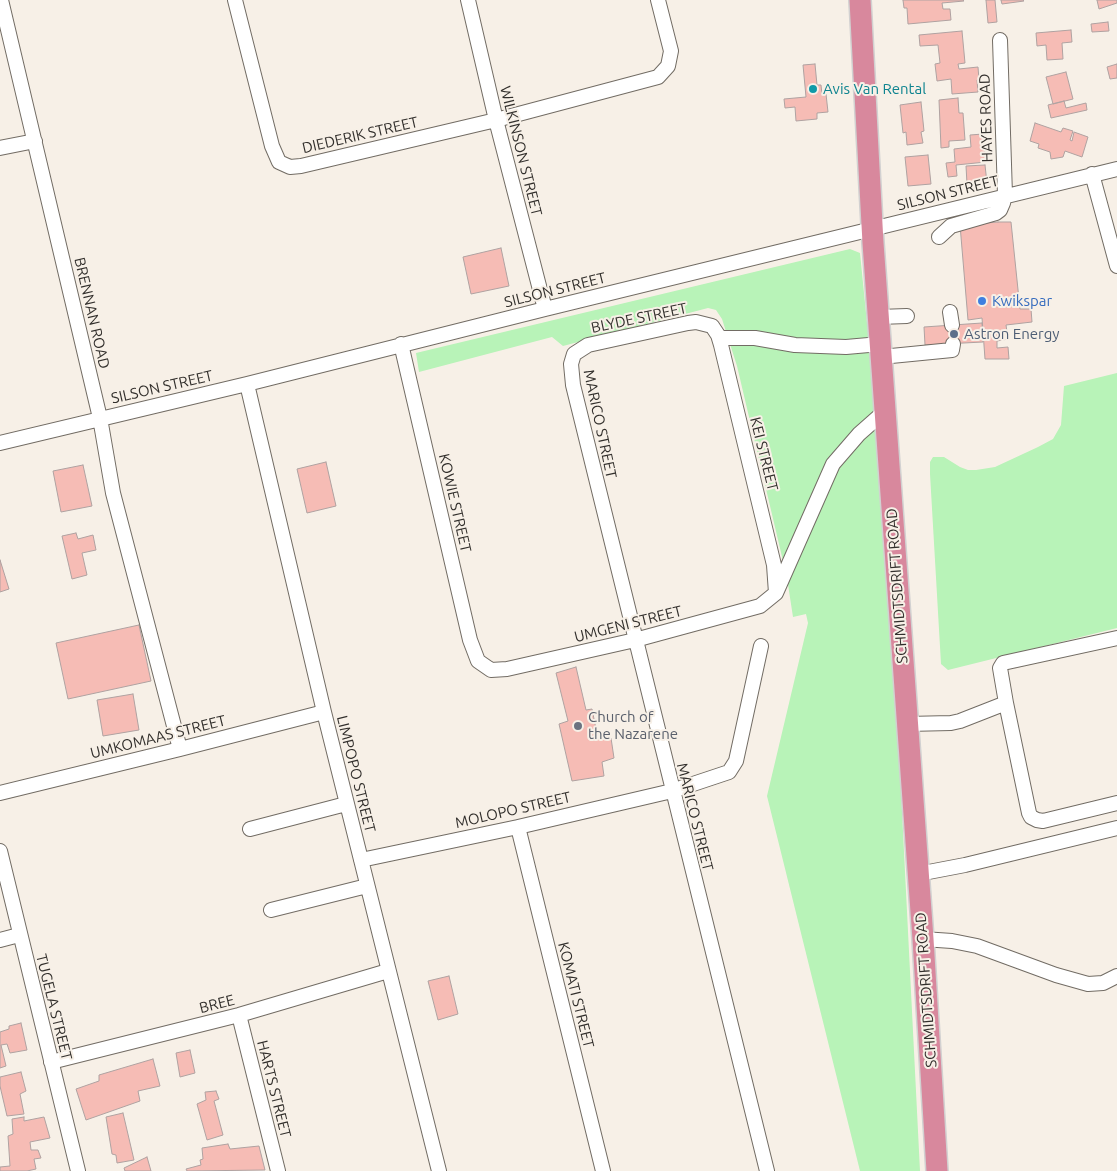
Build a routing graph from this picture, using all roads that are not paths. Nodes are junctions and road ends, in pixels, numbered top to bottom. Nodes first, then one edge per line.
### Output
1 (1, 0) edge
2 (235, 0) edge
3 (468, 0) edge
4 (658, 0) edge
5 (860, 0) edge
6 (1000, 40) dead end
7 (496, 120) junction
8 (35, 140) junction
9 (0, 148) edge
10 (1117, 169) edge
11 (1092, 174) junction
12 (1005, 195) junction
13 (872, 228) junction
14 (939, 237) dead end
15 (1117, 266) edge
16 (544, 309) junction
17 (907, 316) dead end
18 (879, 317) junction
19 (716, 332) junction
20 (401, 344) junction
21 (953, 344) dead end
22 (881, 351) junction
23 (574, 354) joint
24 (247, 384) junction
25 (885, 411) junction
26 (100, 418) junction
27 (0, 443) edge
28 (776, 592) junction
29 (1117, 638) edge
30 (635, 640) junction
31 (761, 646) dead end
32 (483, 666) joint
33 (1006, 703) junction
34 (324, 712) junction
35 (907, 724) junction
36 (180, 749) junction
37 (672, 790) junction
38 (0, 793) edge
39 (1117, 803) edge
40 (346, 804) junction
41 (518, 827) junction
42 (1117, 828) edge
43 (250, 829) dead end
44 (0, 851) edge
45 (361, 860) junction
46 (918, 874) junction
47 (367, 886) junction
48 (272, 910) dead end
49 (19, 935) junction
50 (923, 939) junction
51 (0, 940) edge
52 (388, 972) junction
53 (1117, 976) edge
54 (239, 1016) junction
55 (51, 1062) junction
56 (78, 1171) edge
57 (278, 1171) edge
58 (438, 1171) edge
59 (603, 1171) edge
60 (767, 1171) edge
61 (937, 1171) edge

1 - 8 street, BRENNAN ROAD
2 - 7 street, DIEDERIK STREET
3 - 7 street, WILKINSON STREET
4 - 7 street
5 - 13 highway, SCHMIDTSDRIFT ROAD
6 - 12 street, HAYES ROAD
7 - 16 street, WILKINSON STREET
8 - 9 street
8 - 26 street, BRENNAN ROAD
10 - 11 street, SILSON STREET
11 - 12 street, SILSON STREET
11 - 15 street
12 - 13 street, SILSON STREET
12 - 14 street
13 - 16 street, SILSON STREET
13 - 18 highway, SCHMIDTSDRIFT ROAD
16 - 20 street, SILSON STREET
17 - 18 street
18 - 22 highway, SCHMIDTSDRIFT ROAD
19 - 22 street, BLYDE STREET
19 - 23 street, BLYDE STREET
19 - 28 street, KEI STREET
20 - 24 street, SILSON STREET
20 - 32 street, KOWIE STREET
21 - 22 street, BLYDE STREET
22 - 25 highway, SCHMIDTSDRIFT ROAD
23 - 30 street, MARICO STREET
24 - 26 street, SILSON STREET
24 - 34 street, LIMPOPO STREET
25 - 28 street
25 - 35 highway, SCHMIDTSDRIFT ROAD
26 - 27 street, SILSON STREET
26 - 36 street, BRENNAN ROAD
28 - 30 street, UMGENI STREET
29 - 33 street
30 - 32 street, UMGENI STREET
30 - 37 street, MARICO STREET
31 - 37 street, MOLOPO STREET
33 - 35 street
33 - 39 street
34 - 36 street, UMKOMAAS STREET
34 - 40 street, LIMPOPO STREET
35 - 46 highway, SCHMIDTSDRIFT ROAD
36 - 38 street, UMKOMAAS STREET
37 - 41 street, MOLOPO STREET
37 - 60 street, MARICO STREET
40 - 43 street
40 - 45 street, LIMPOPO STREET
41 - 45 street, MOLOPO STREET
41 - 59 street, KOMATI STREET
42 - 46 street
44 - 49 street, TUGELA STREET
45 - 47 street, LIMPOPO STREET
46 - 50 highway, SCHMIDTSDRIFT ROAD
47 - 48 street
47 - 52 street, LIMPOPO STREET
49 - 51 street
49 - 55 street, TUGELA STREET
50 - 53 street
50 - 61 highway, SCHMIDTSDRIFT ROAD
52 - 54 street, BREE
52 - 58 street, LIMPOPO STREET
54 - 55 street, BREE
54 - 57 street, HARTS STREET
55 - 56 street, TUGELA STREET

